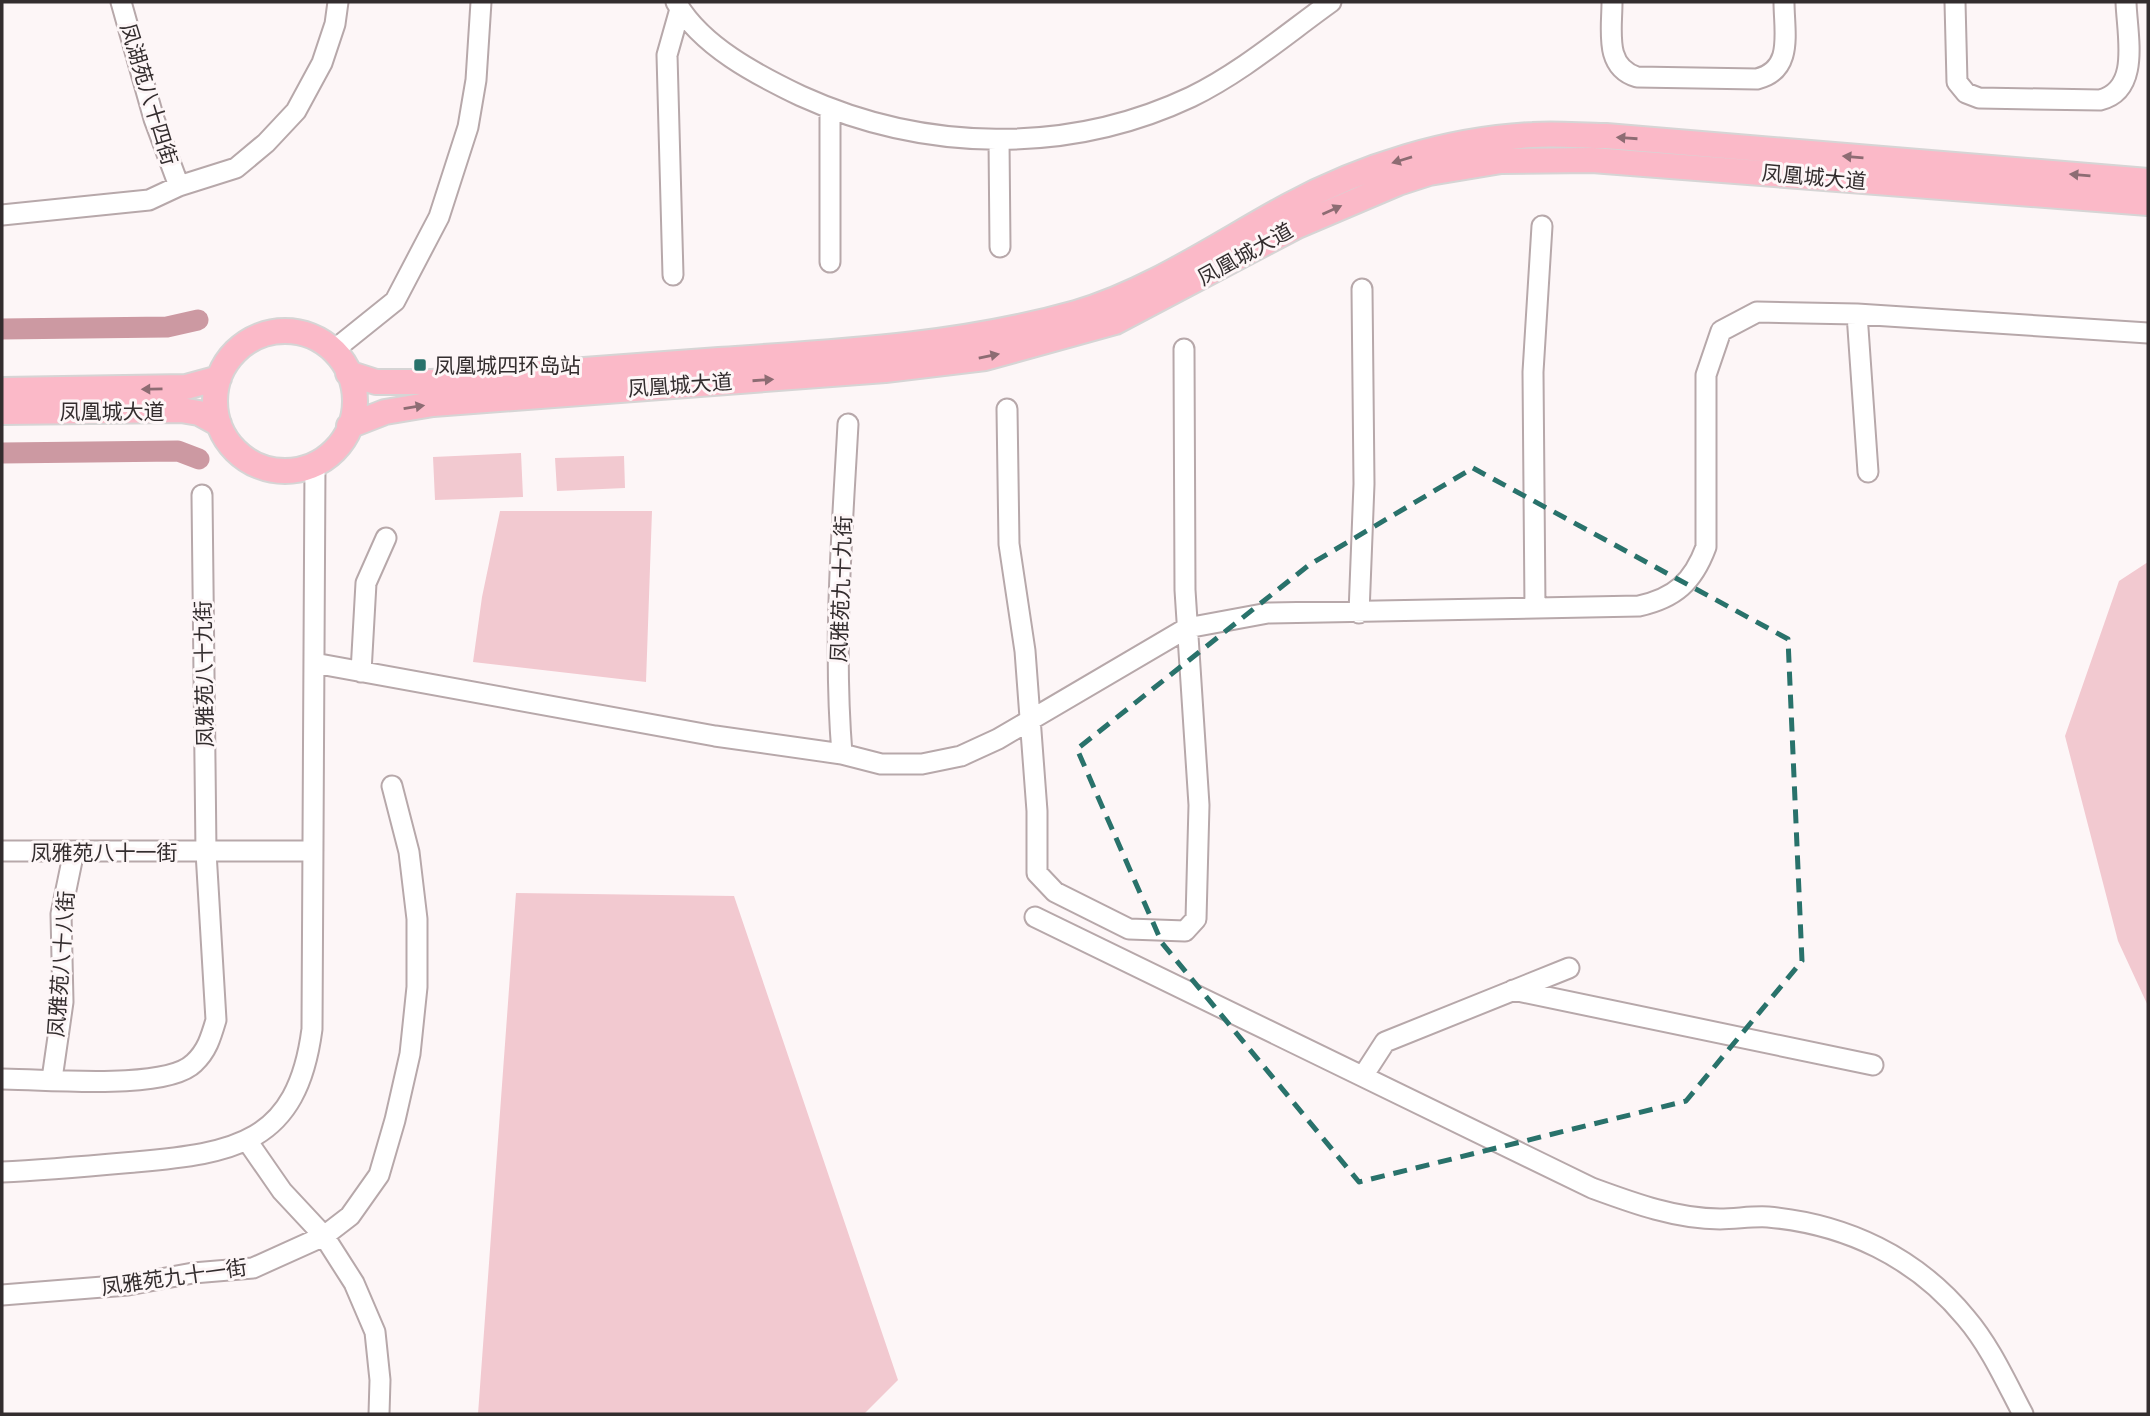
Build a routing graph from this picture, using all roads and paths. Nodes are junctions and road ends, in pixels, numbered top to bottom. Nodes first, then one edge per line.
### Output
1 (121, 2) edge
2 (338, 2) edge
3 (481, 2) edge
4 (1331, 2) edge
5 (1612, 2) edge
6 (1784, 2) edge
7 (1955, 2) edge
8 (2126, 2) edge
9 (678, 6) edge
10 (830, 109) junction
11 (999, 140) junction
12 (2148, 181) edge
13 (179, 186) junction
14 (2148, 203) edge
15 (2, 215) edge
16 (1542, 226) dead end
17 (1000, 247) dead end
18 (830, 262) dead end
19 (673, 275) dead end
20 (1362, 289) dead end
21 (1857, 314) junction
22 (2148, 333) edge
23 (1184, 349) dead end
24 (334, 350) junction
25 (348, 373) junction
26 (219, 378) junction
27 (2, 390) edge
28 (1007, 409) dead end
29 (2, 412) edge
30 (219, 424) junction
31 (848, 424) dead end
32 (349, 426) junction
33 (315, 465) junction
34 (1868, 472) dead end
35 (202, 495) dead end
36 (386, 538) dead end
37 (1535, 608) junction
38 (1359, 613) junction
39 (1187, 628) junction
40 (314, 663) junction
41 (361, 672) junction
42 (1030, 719) junction
43 (842, 754) junction
44 (392, 786) dead end
45 (2, 851) edge
46 (74, 851) junction
47 (313, 851) junction
48 (206, 852) junction
49 (1035, 917) dead end
50 (1569, 968) dead end
51 (1513, 990) junction
52 (1873, 1065) dead end
53 (1363, 1076) junction
54 (2, 1079) edge
55 (52, 1079) junction
56 (248, 1142) junction
57 (2, 1172) edge
58 (324, 1236) junction
59 (2, 1295) edge
60 (379, 1414) edge
61 (2023, 1414) edge

1 - 13 street, 凤湖苑八十四街
2 - 13 street, 凤湖苑八十四街
3 - 24 street
4 - 11 street
5 - 6 street
7 - 8 street
9 - 10 street
9 - 19 street
10 - 11 street
10 - 18 street
11 - 17 street
12 -> 25 main road, 凤凰城大道
13 - 15 street, 凤湖苑八十四街
32 -> 14 main road, 凤凰城大道
16 - 37 street
20 - 38 street
21 - 22 street
21 - 34 street
21 - 37 street
23 - 39 street
24 - 25 main road
24 - 26 main road
25 - 32 main road
26 -> 27 main road, 凤凰城大道
26 - 30 main road
28 - 42 street
29 - 30 main road, 凤凰城大道
30 - 33 main road
31 - 43 street, 凤雅苑九十九街
32 - 33 main road
33 - 40 street
35 - 48 street, 凤雅苑八十九街
36 - 41 street
37 - 38 street
38 - 39 street
39 - 42 street
39 - 42 street
40 - 41 street
40 - 47 street
41 - 43 street
42 - 43 street
44 - 58 street, 凤雅苑九十一街
45 - 46 street, 凤雅苑八十一街
46 - 48 street, 凤雅苑八十一街
46 - 55 street, 凤雅苑八十八街
47 - 48 street, 凤雅苑八十一街
47 - 56 street
48 - 55 street, 凤雅苑八十一街
49 - 53 street
50 - 51 street
51 - 52 street
51 - 53 street
53 - 61 street
54 - 55 street, 凤雅苑八十一街
56 - 57 street
56 - 58 street
58 - 59 street, 凤雅苑九十一街
58 - 60 street

